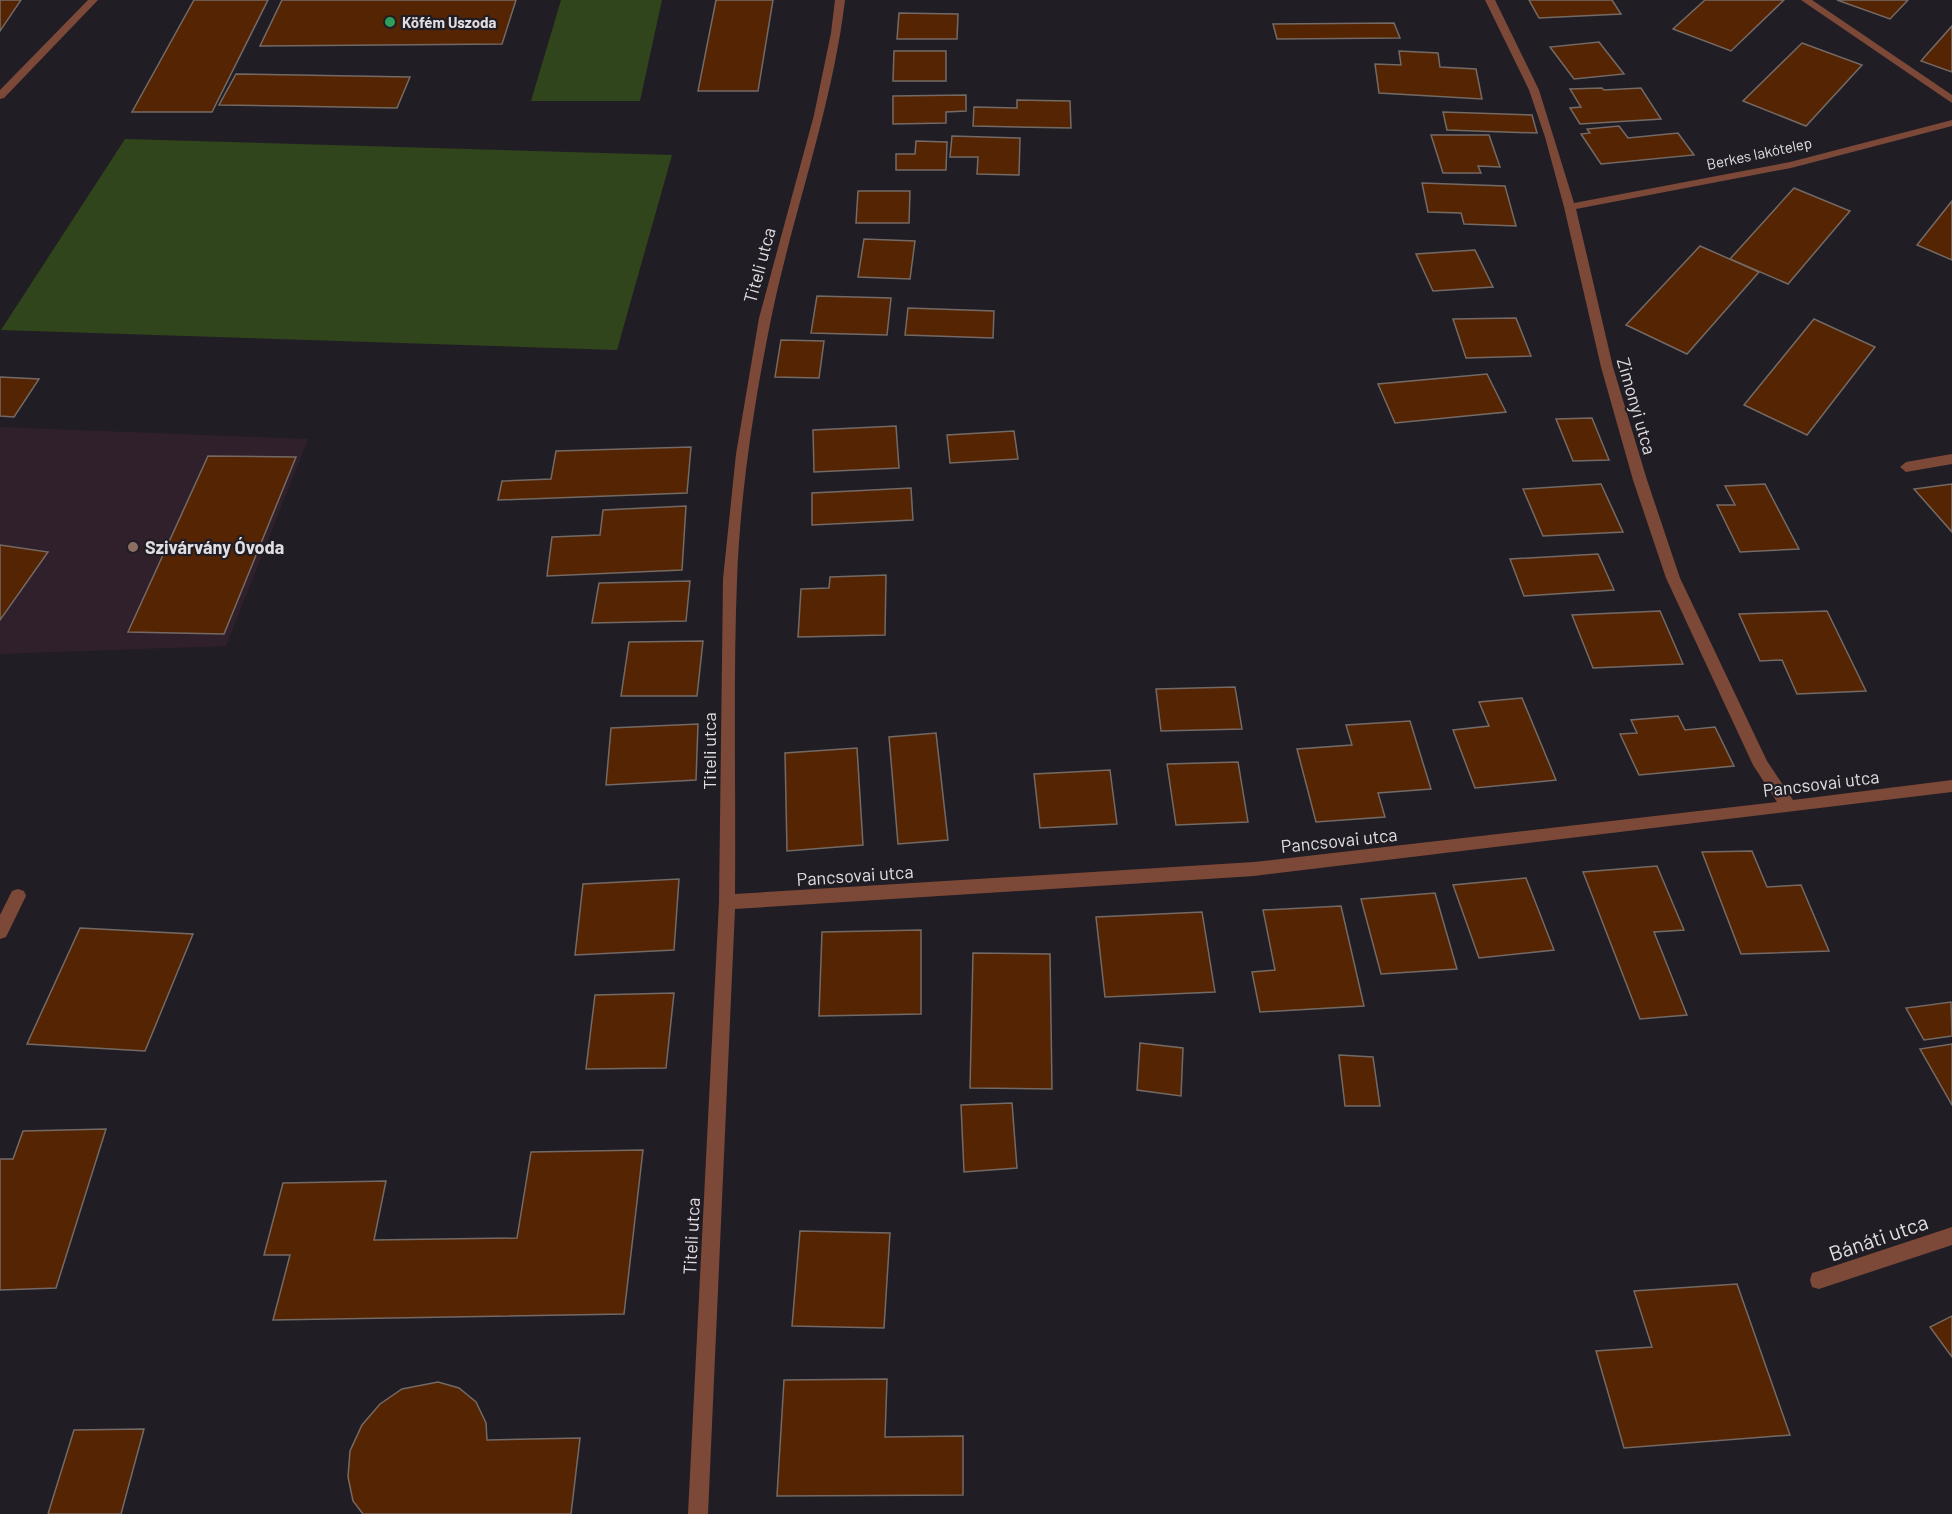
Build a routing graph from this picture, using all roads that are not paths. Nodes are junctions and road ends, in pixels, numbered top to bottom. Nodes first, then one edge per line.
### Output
1 (93, 0) edge
2 (840, 0) edge
3 (1490, 0) edge
4 (1806, 0) edge
5 (0, 96) edge
6 (1952, 99) edge
7 (1952, 123) edge
8 (1570, 207) junction
9 (1952, 459) edge
10 (1906, 467) dead end
11 (1952, 786) edge
12 (1789, 807) junction
13 (18, 896) dead end
14 (727, 902) junction
15 (0, 932) edge
16 (1952, 1236) edge
17 (1819, 1280) dead end
18 (698, 1514) edge

1 - 5 street
2 - 14 street, Titeli utca
3 - 8 street, Zimonyi utca
4 - 6 street
7 - 8 street, Berkes lakótelep
8 - 12 street, Zimonyi utca
9 - 10 street
11 - 12 street, Pancsovai utca
12 - 14 street, Pancsovai utca
13 - 15 street
14 - 18 street, Titeli utca
16 - 17 street, Bánáti utca

